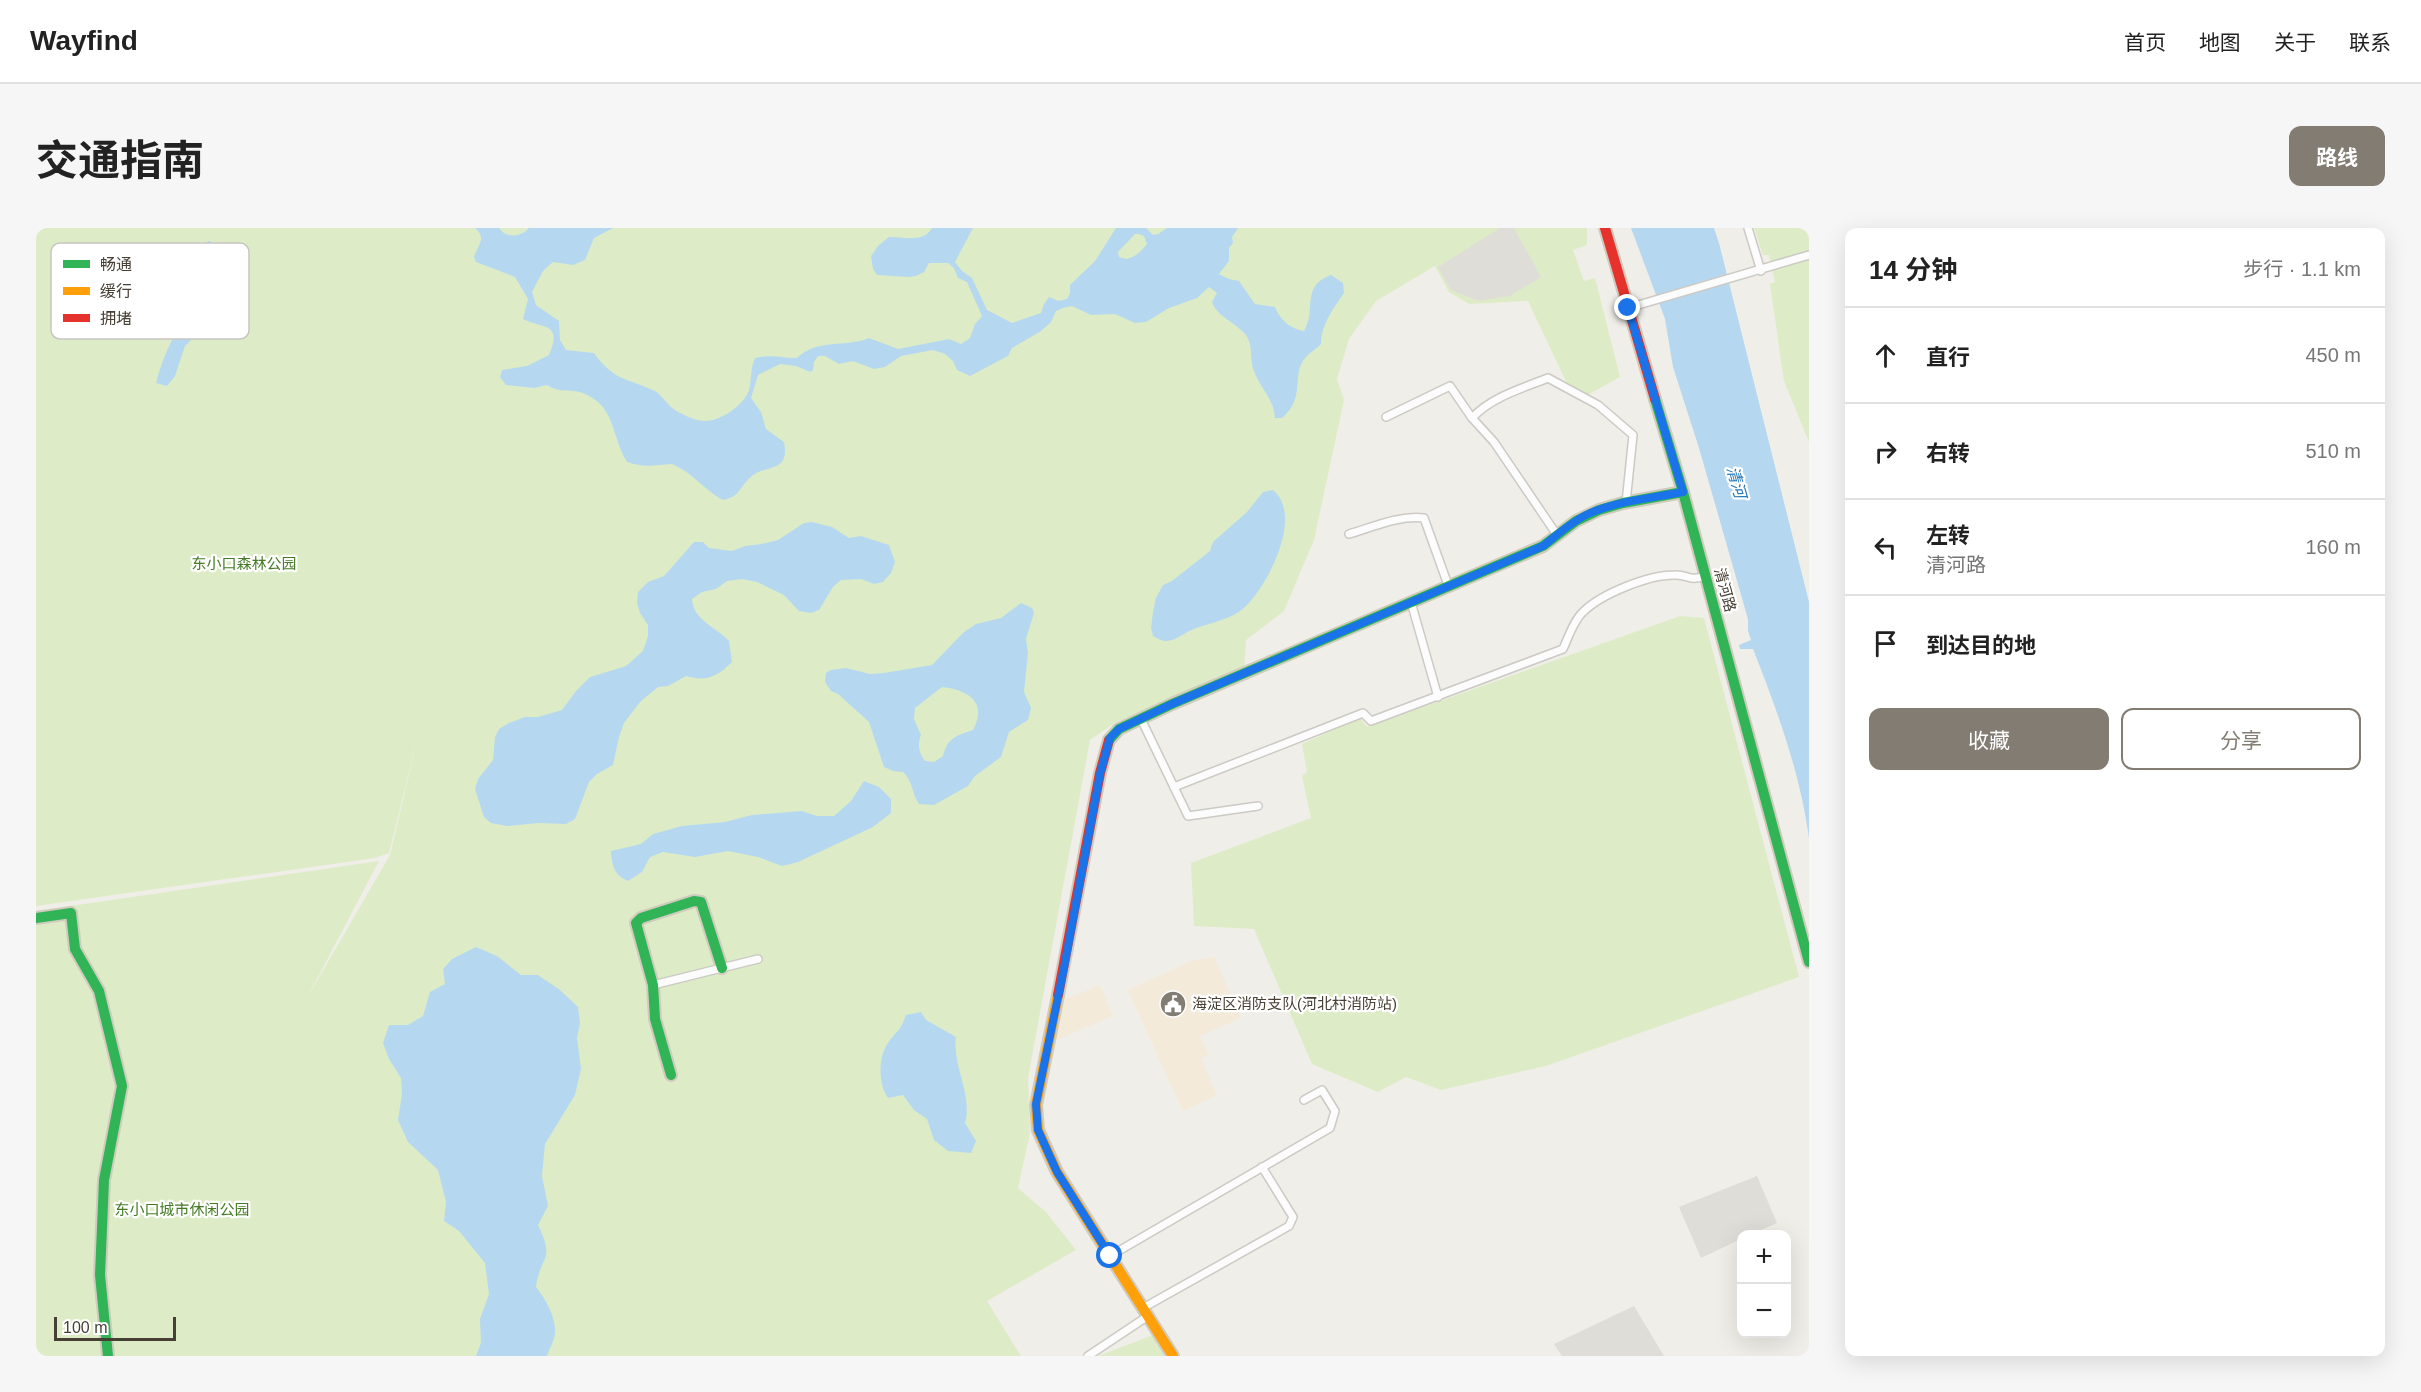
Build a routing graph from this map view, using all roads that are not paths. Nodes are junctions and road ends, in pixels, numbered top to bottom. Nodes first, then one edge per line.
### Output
1 (1605, 228) edge
2 (1748, 228) edge
3 (1809, 255) edge
4 (1761, 271) junction
5 (1628, 308) junction
6 (1386, 417) dead end
7 (1472, 418) junction
8 (1683, 492) junction
9 (1626, 503) junction
10 (1349, 534) dead end
11 (1557, 535) junction
12 (1706, 576) junction
13 (1449, 585) junction
14 (1411, 602) junction
15 (1438, 698) junction
16 (1142, 718) junction
17 (1174, 787) junction
18 (1258, 806) dead end
19 (36, 918) edge
20 (758, 959) dead end
21 (1809, 962) edge
22 (722, 968) junction
23 (653, 985) junction
24 (671, 1075) dead end
25 (1304, 1100) dead end
26 (1262, 1167) junction
27 (1110, 1256) junction
28 (1145, 1312) junction
29 (108, 1356) edge
30 (1088, 1356) edge
31 (1173, 1356) edge

1 - 5 street, 清河路
2 - 4 street
3 - 4 street
4 - 5 street
5 - 8 street, 清河路
6 - 7 street
7 - 9 street
7 - 11 street
8 - 9 street
8 - 12 street, 清河路
9 - 11 street
10 - 13 street
11 - 13 street
12 - 15 street
12 - 21 street, 清河路
13 - 14 street
14 - 15 street
14 - 16 street
15 - 17 street
16 - 17 street
16 - 27 street
17 - 18 street
19 - 29 street
20 - 22 street
22 - 23 street
22 - 23 street
23 - 24 street
25 - 26 street
26 - 27 street
26 - 28 street
27 - 28 street
28 - 30 street
28 - 31 street

